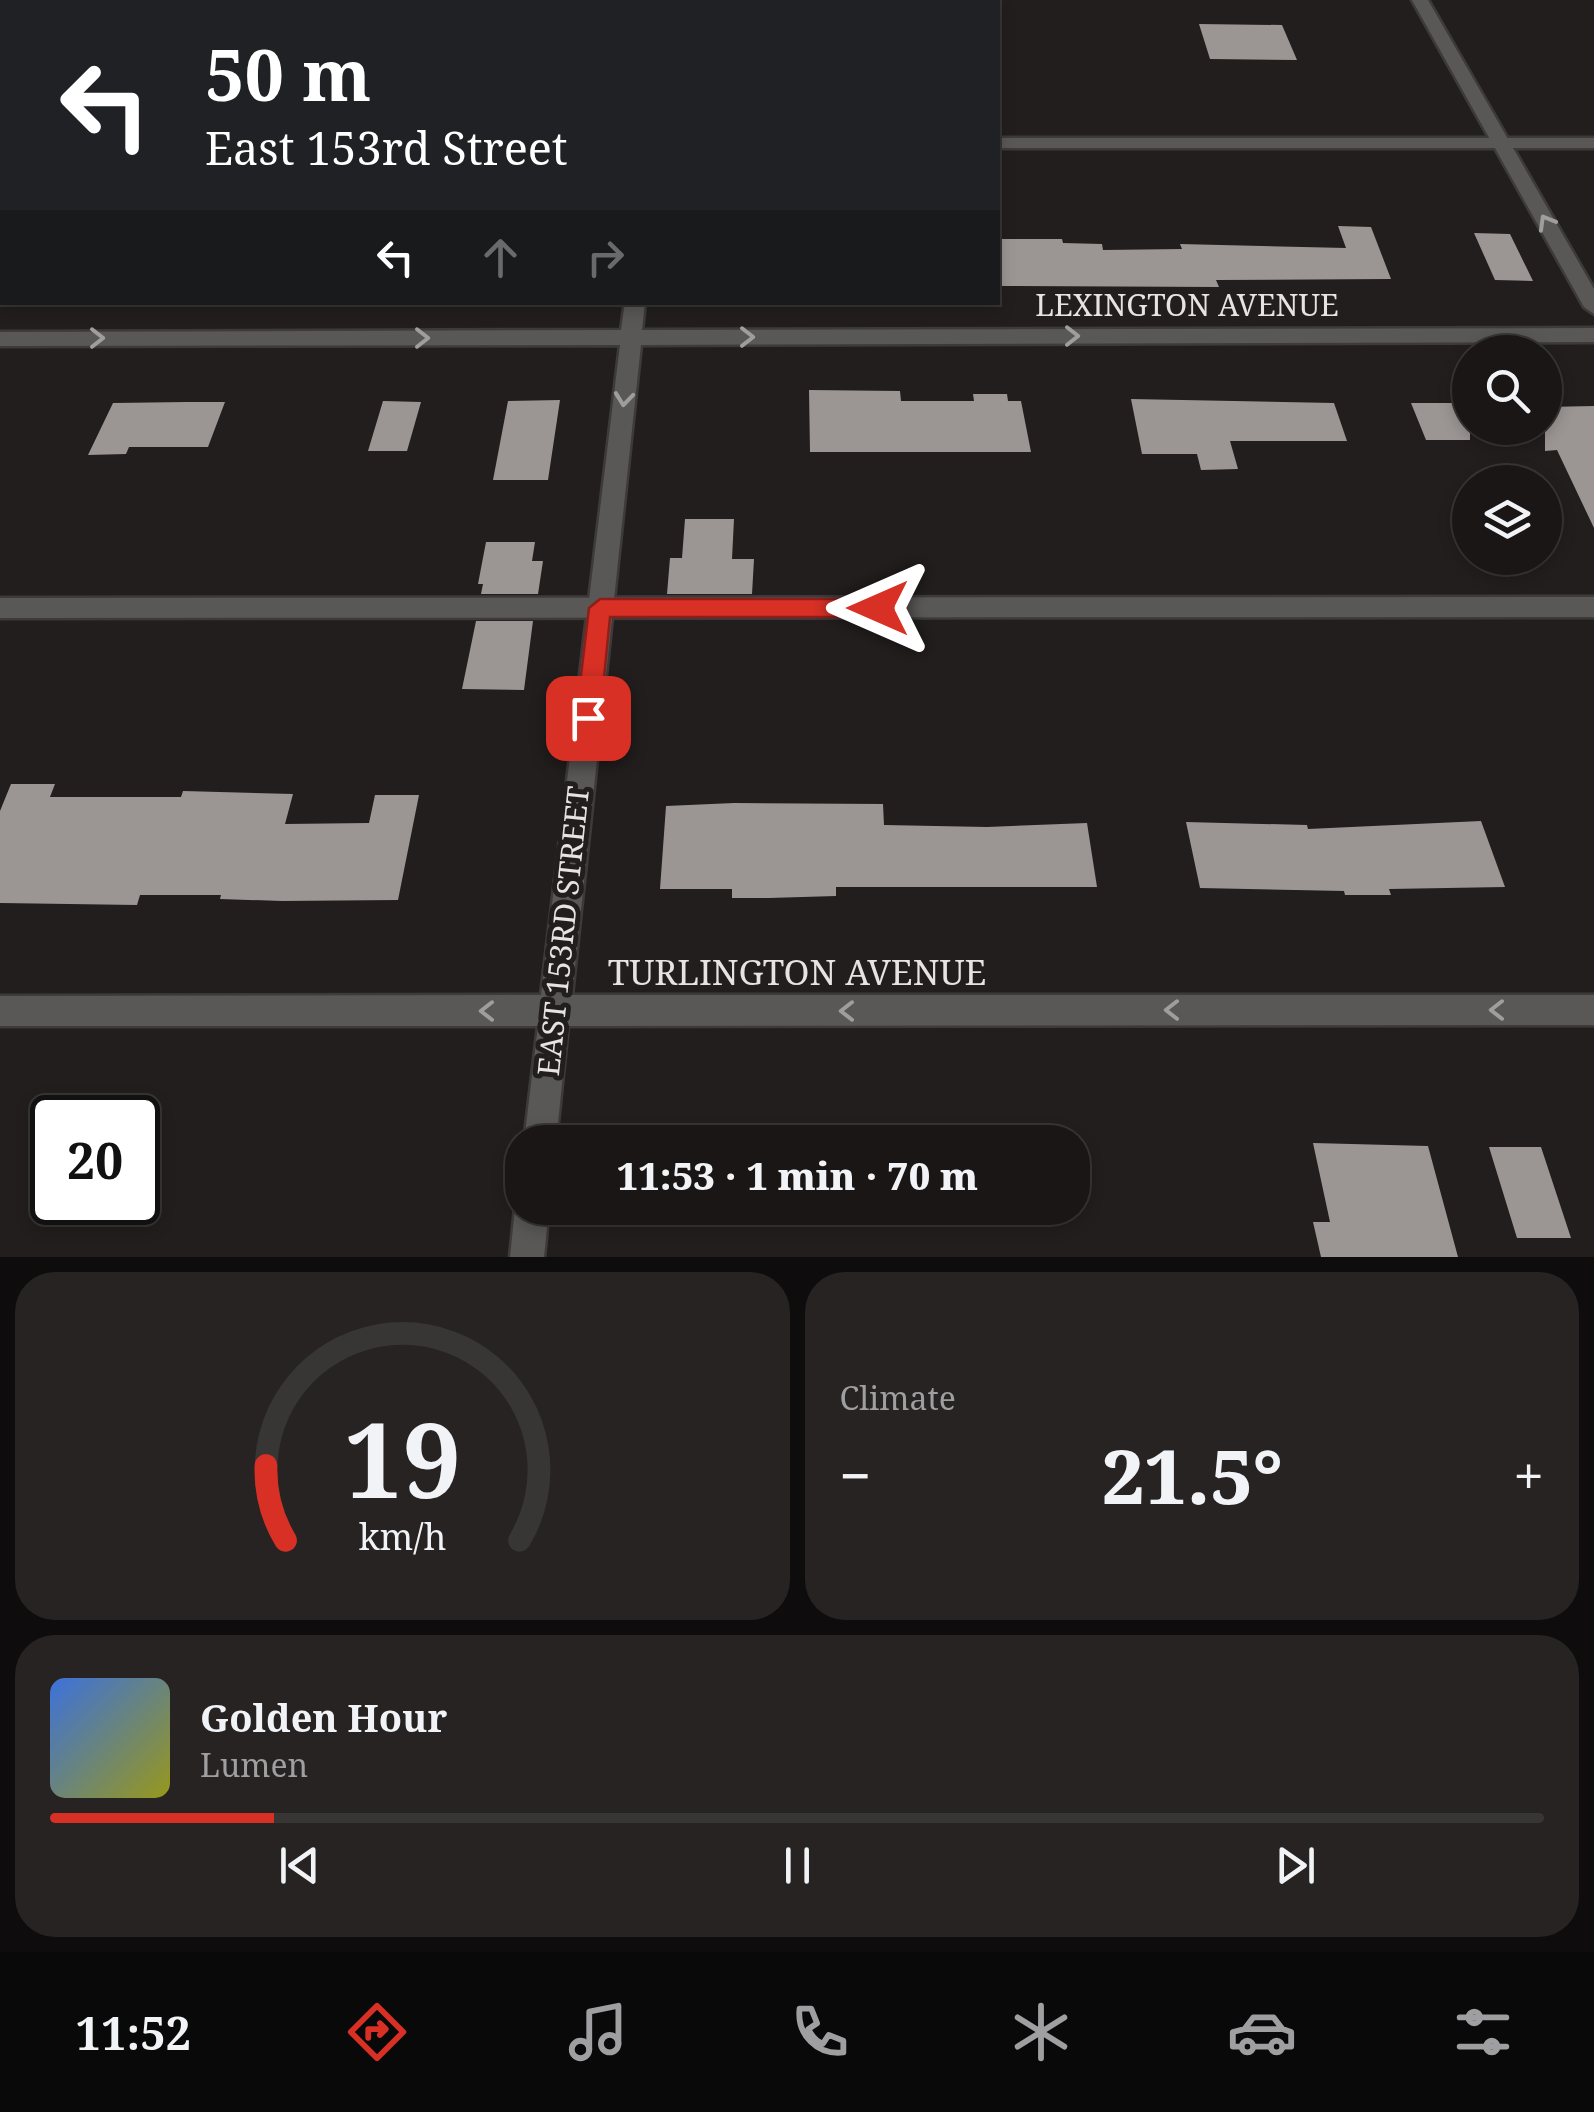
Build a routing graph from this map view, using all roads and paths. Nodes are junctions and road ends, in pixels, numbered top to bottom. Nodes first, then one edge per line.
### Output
1 (1420, 0) edge
2 (1000, 143) edge
3 (1502, 143) junction
4 (1594, 143) edge
5 (634, 305) edge
6 (1594, 307) edge
7 (1594, 335) edge
8 (631, 337) junction
9 (0, 339) edge
10 (1594, 607) edge
11 (0, 608) edge
12 (600, 608) junction
13 (1594, 1010) edge
14 (0, 1011) edge
15 (554, 1011) junction
16 (542, 1125) edge
17 (530, 1225) edge
18 (527, 1257) edge

1 - 3 street
2 - 3 street
3 - 4 street
6 -> 3 street
5 - 8 street, EAST 153RD STREET
8 -> 7 street, LEXINGTON AVENUE
9 -> 8 street, LEXINGTON AVENUE
8 -> 12 street, EAST 153RD STREET
10 - 12 street
11 - 12 street
12 - 15 street, EAST 153RD STREET
13 -> 15 street, TURLINGTON AVENUE
15 -> 14 street, TURLINGTON AVENUE
15 - 16 street, EAST 153RD STREET
17 - 18 street

